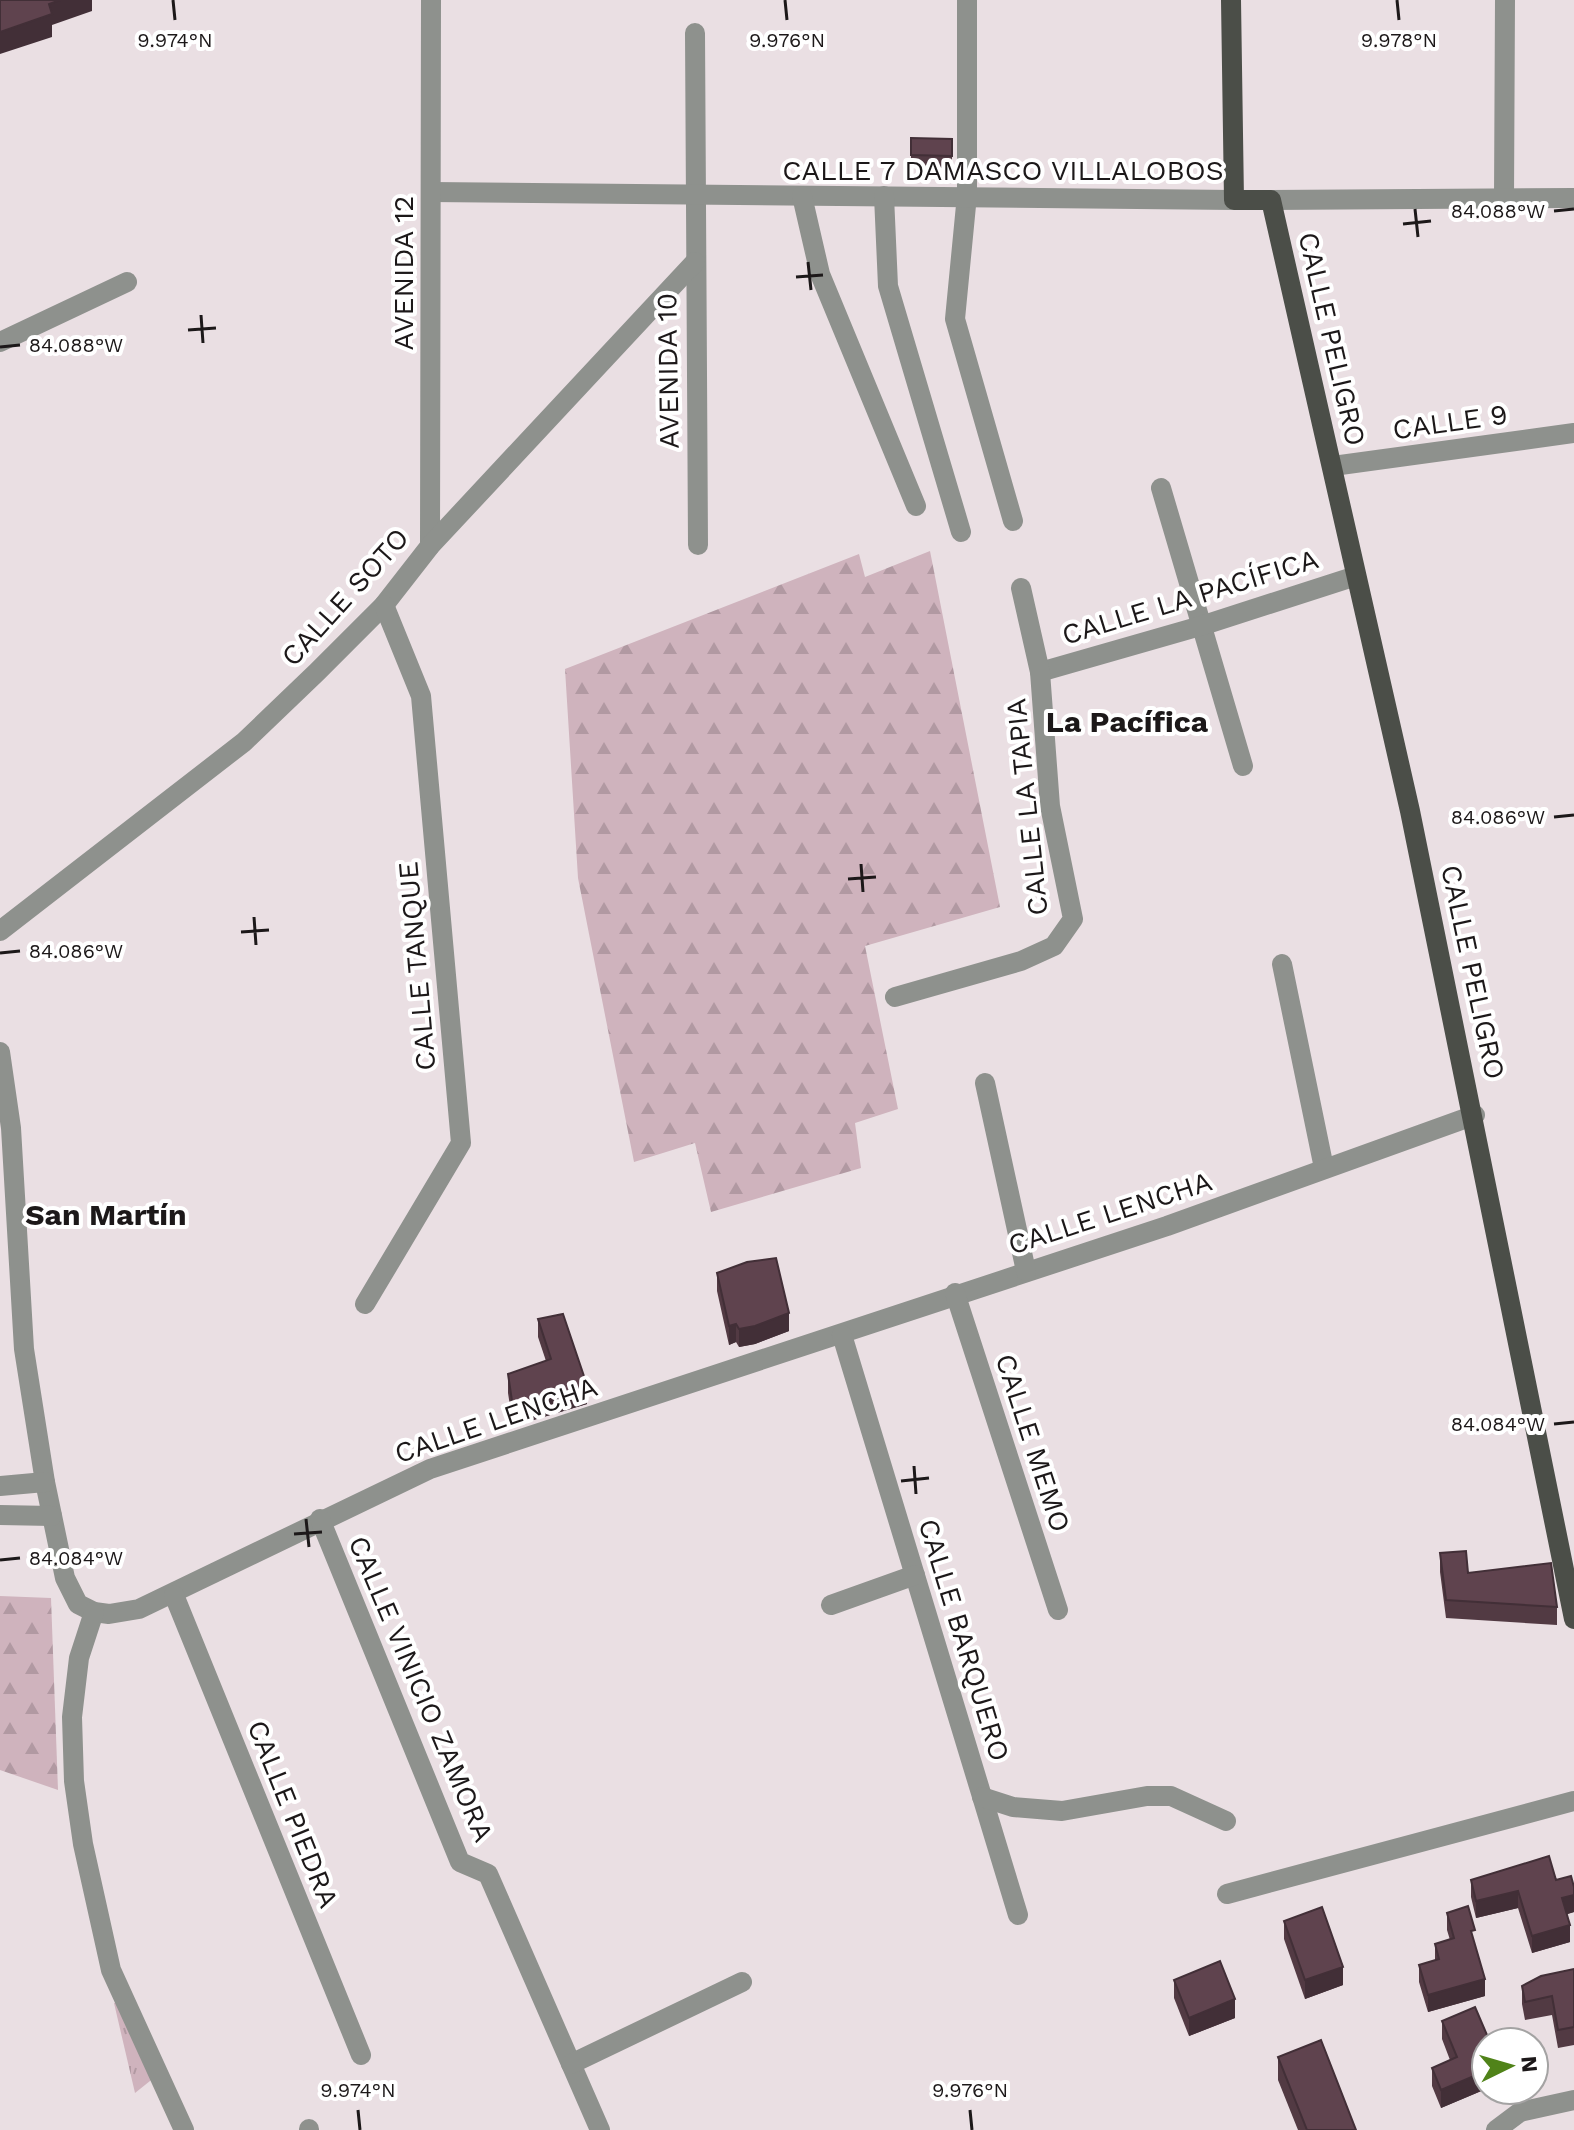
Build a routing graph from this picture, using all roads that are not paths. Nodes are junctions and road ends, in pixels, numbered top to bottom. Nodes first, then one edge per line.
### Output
1 (431, 0) edge
2 (967, 0) edge
3 (1231, 0) edge
4 (1505, 0) edge
5 (695, 33) dead end
6 (431, 192) junction
7 (967, 195) junction
8 (694, 196) junction
9 (802, 196) junction
10 (884, 196) junction
11 (1504, 197) junction
12 (1574, 198) edge
13 (1234, 200) junction
14 (1271, 200) junction
15 (695, 262) junction
16 (127, 282) dead end
17 (0, 342) edge
18 (1574, 433) edge
19 (1333, 466) junction
20 (1161, 488) dead end
21 (916, 506) dead end
22 (1013, 521) dead end
23 (961, 532) dead end
24 (698, 545) dead end
25 (430, 546) junction
26 (1356, 576) junction
27 (1021, 588) dead end
28 (384, 605) junction
29 (1204, 625) junction
30 (1040, 672) junction
31 (1243, 766) dead end
32 (0, 931) edge
33 (1282, 964) dead end
34 (895, 997) dead end
35 (0, 1052) edge
36 (985, 1083) dead end
37 (1475, 1115) junction
38 (1324, 1168) junction
39 (1026, 1271) junction
40 (955, 1293) junction
41 (365, 1304) dead end
42 (842, 1335) junction
43 (45, 1482) junction
44 (0, 1486) edge
45 (0, 1515) edge
46 (52, 1516) junction
47 (320, 1519) junction
48 (915, 1575) junction
49 (174, 1595) junction
50 (831, 1605) dead end
51 (1058, 1610) dead end
52 (94, 1612) junction
53 (1574, 1619) edge
54 (982, 1797) junction
55 (1574, 1801) edge
56 (1226, 1821) dead end
57 (1227, 1894) dead end
58 (1018, 1915) dead end
59 (742, 1982) dead end
60 (361, 2055) dead end
61 (571, 2064) junction
62 (1574, 2100) edge
63 (184, 2130) edge
64 (600, 2130) edge
65 (1496, 2130) edge

1 - 6 street, AVENIDA 12
2 - 7 street
3 - 13 main road
4 - 11 street
5 - 8 street, AVENIDA 10
6 - 8 street, CALLE 7 DAMASCO VILLALOBOS
6 - 25 street, AVENIDA 12
7 - 10 street, CALLE 7 DAMASCO VILLALOBOS
7 - 13 street, CALLE 7 DAMASCO VILLALOBOS
7 - 22 street
8 - 9 street, CALLE 7 DAMASCO VILLALOBOS
8 - 15 street, AVENIDA 10
9 - 10 street, CALLE 7 DAMASCO VILLALOBOS
9 - 21 street
10 - 23 street
11 - 12 street, CALLE 7 DAMASCO VILLALOBOS
11 - 14 street, CALLE 7 DAMASCO VILLALOBOS
13 - 14 main road, CALLE 7 DAMASCO VILLALOBOS
14 - 19 main road, CALLE PELIGRO
15 - 24 street, AVENIDA 10
15 - 25 street, CALLE SOTO
16 - 17 street
18 - 19 street, CALLE 9
19 - 26 main road, CALLE PELIGRO
20 - 29 street
25 - 28 street, CALLE SOTO
26 - 29 street, CALLE LA PACÍFICA
26 - 37 main road, CALLE PELIGRO
27 - 30 street, CALLE LA TAPIA
28 - 32 street, CALLE SOTO
28 - 41 street, CALLE TANQUE
29 - 30 street, CALLE LA PACÍFICA
29 - 31 street
30 - 34 street, CALLE LA TAPIA
33 - 38 street
35 - 43 street
36 - 39 street
37 - 38 street, CALLE LENCHA
37 - 53 main road, CALLE PELIGRO
38 - 39 street, CALLE LENCHA
39 - 40 street, CALLE LENCHA
40 - 42 street, CALLE LENCHA
40 - 51 street, CALLE MEMO
42 - 47 street, CALLE LENCHA
42 - 48 street, CALLE BARQUERO
43 - 44 street
43 - 46 street
45 - 46 street
46 - 52 street
47 - 49 street, CALLE LENCHA
47 - 61 street, CALLE VINICIO ZAMORA
48 - 50 street
48 - 54 street, CALLE BARQUERO
49 - 52 street, CALLE LENCHA
49 - 60 street, CALLE PIEDRA
52 - 63 street
54 - 56 street
54 - 58 street, CALLE BARQUERO
55 - 57 street
59 - 61 street
61 - 64 street, CALLE VINICIO ZAMORA
62 - 65 street

